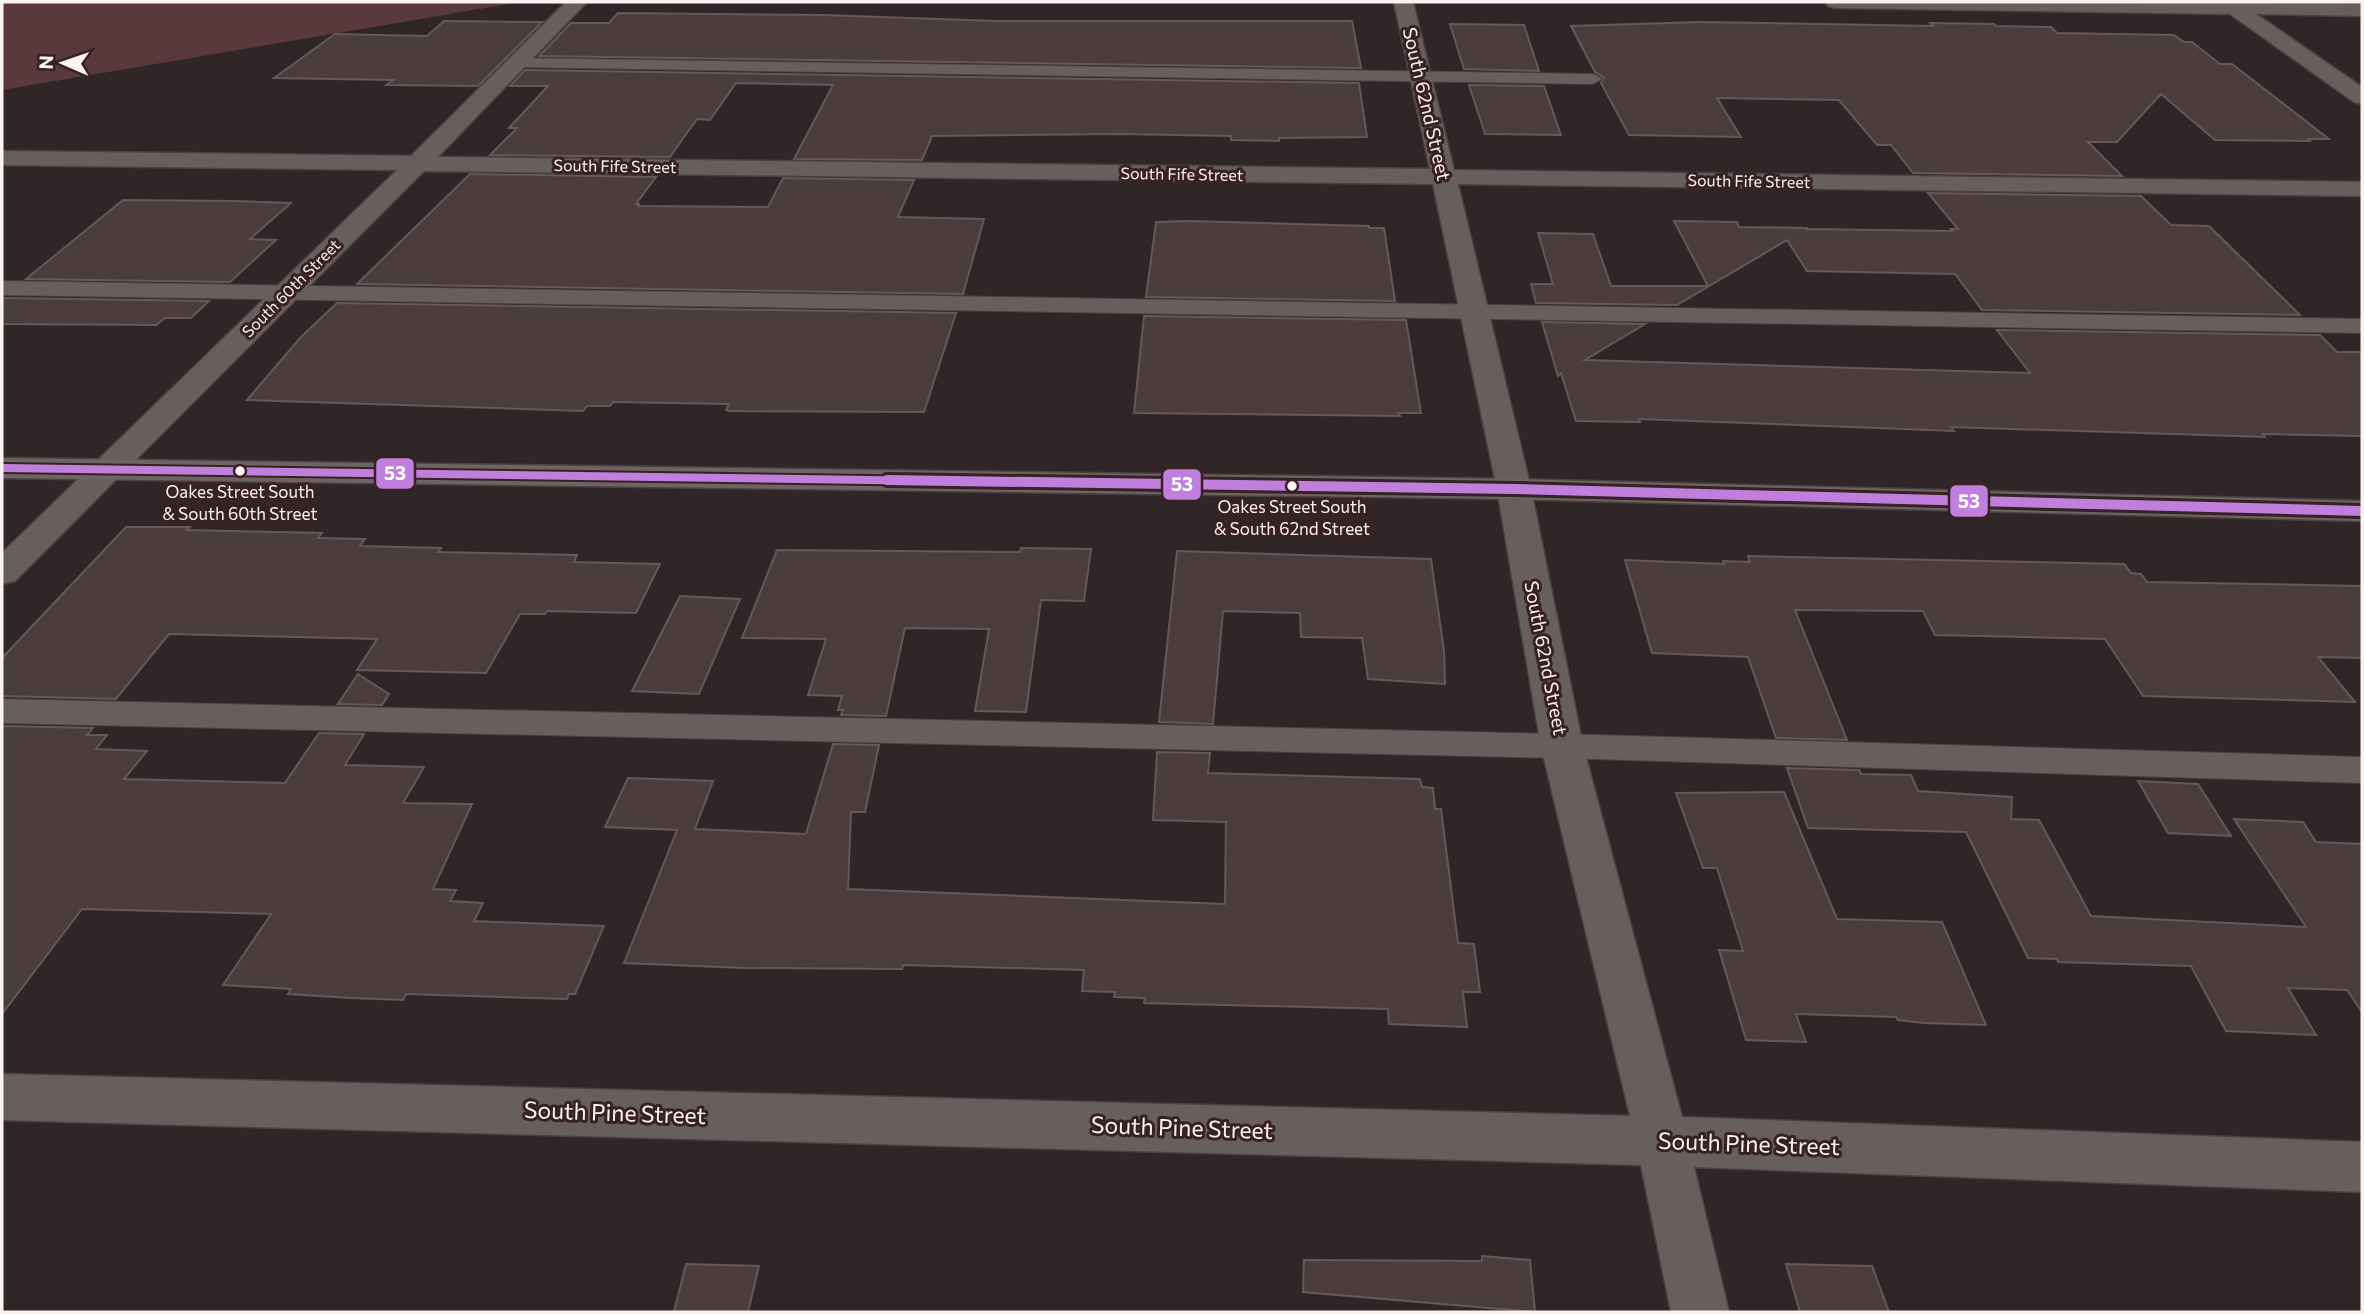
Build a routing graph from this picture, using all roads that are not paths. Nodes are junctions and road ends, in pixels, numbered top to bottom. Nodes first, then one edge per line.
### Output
1 (577, 2) edge
2 (1404, 2) edge
3 (1835, 2) edge
4 (2229, 4) edge
5 (2362, 10) edge
6 (517, 63) junction
7 (1421, 77) junction
8 (1593, 79) dead end
9 (2357, 90) edge
10 (2, 158) edge
11 (417, 164) junction
12 (1444, 177) junction
13 (2362, 190) edge
14 (2, 288) edge
15 (286, 293) junction
16 (1473, 310) junction
17 (2362, 326) edge
18 (2, 468) edge
19 (106, 470) junction
20 (1514, 489) junction
21 (2362, 511) edge
22 (2, 573) edge
23 (2, 711) edge
24 (1562, 746) junction
25 (2362, 770) edge
26 (2, 1097) edge
27 (1662, 1141) junction
28 (2362, 1167) edge
29 (1700, 1312) edge

1 - 6 street, South 60th Street
2 - 7 street, South 62nd Street
3 - 4 street
4 - 5 street
4 - 9 street
6 - 7 lane
6 - 11 street, South 60th Street
7 - 8 lane
7 - 12 street, South 62nd Street
10 - 11 street, South Fife Street
11 - 12 street, South Fife Street
11 - 15 street, South 60th Street
12 - 13 street, South Fife Street
12 - 16 street, South 62nd Street
14 - 15 lane
15 - 16 lane
15 - 19 street, South 60th Street
16 - 17 lane
16 - 20 street, South 62nd Street
18 - 19 street
19 - 20 street
19 - 22 street, South 60th Street
20 - 21 street
20 - 24 street, South 62nd Street
23 - 24 lane
24 - 25 lane
24 - 27 street, South 62nd Street
26 - 27 street, South Pine Street
27 - 28 street, South Pine Street
27 - 29 street, South 62nd Street

